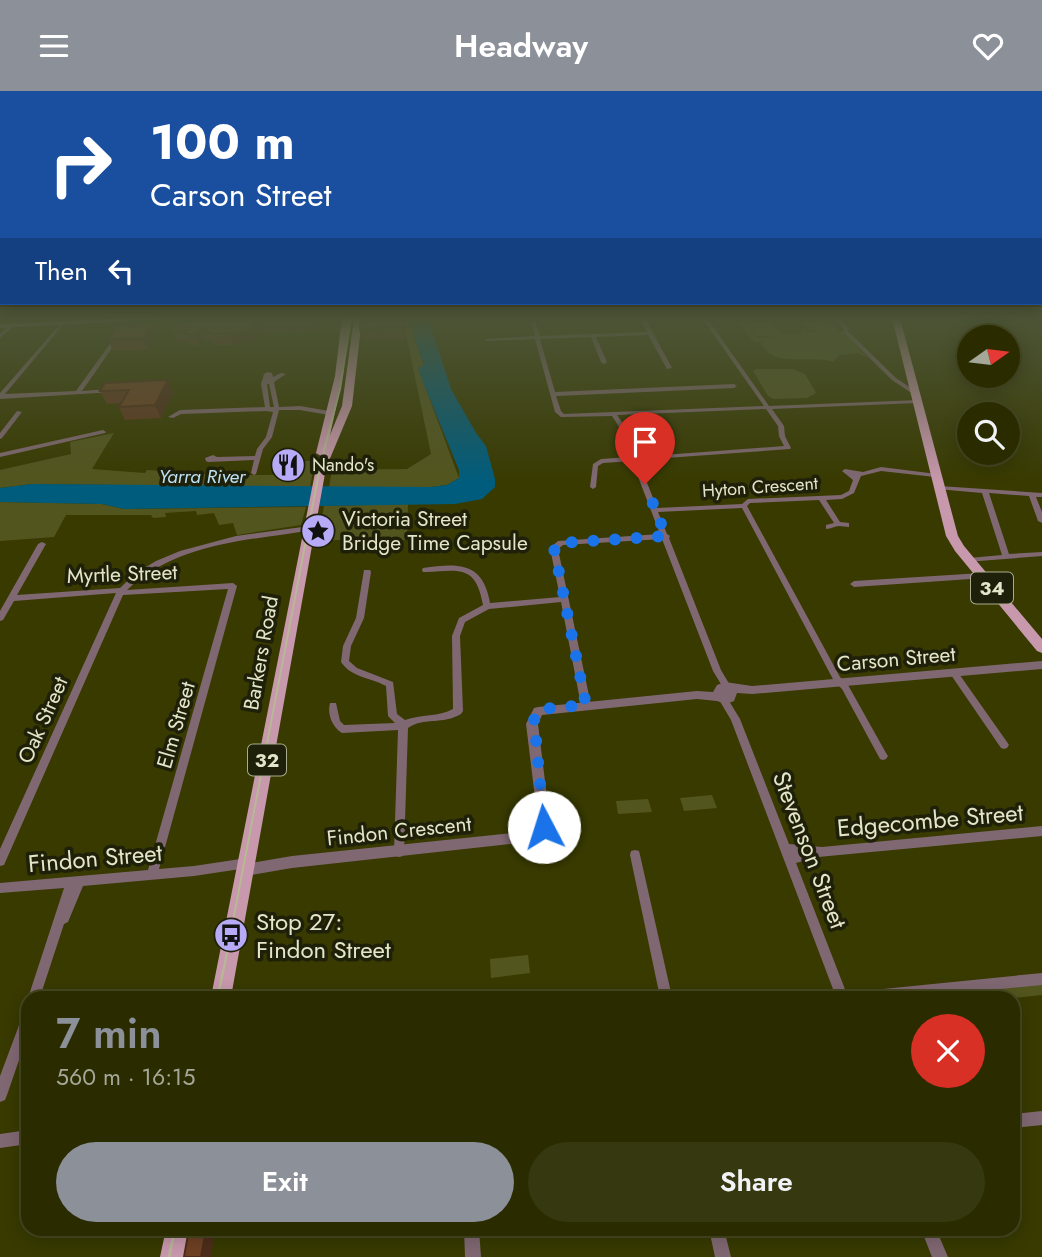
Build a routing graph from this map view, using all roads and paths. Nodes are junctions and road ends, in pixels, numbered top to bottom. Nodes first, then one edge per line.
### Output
1 (19, 372) edge
2 (90, 372) edge
3 (338, 372) edge
4 (352, 372) edge
5 (548, 372) edge
6 (743, 372) edge
7 (888, 372) edge
8 (909, 372) edge
9 (284, 374) dead end
10 (890, 375) junction
11 (269, 376) junction
12 (911, 379) junction
13 (734, 386) dead end
14 (265, 390) junction
15 (121, 391) edge
16 (273, 391) junction
17 (78, 392) junction
18 (554, 394) junction
19 (0, 397) edge
20 (916, 397) junction
21 (769, 408) junction
22 (268, 409) junction
23 (276, 411) junction
24 (330, 411) junction
25 (19, 412) dead end
26 (255, 412) junction
27 (240, 413) junction
28 (617, 415) junction
29 (343, 418) junction
30 (0, 425) edge
31 (9, 425) junction
32 (103, 432) dead end
33 (0, 437) edge
34 (0, 455) edge
35 (257, 458) junction
36 (634, 458) junction
37 (215, 459) dead end
38 (321, 468) junction
39 (254, 473) dead end
40 (861, 473) junction
41 (935, 475) junction
42 (855, 479) junction
43 (593, 487) dead end
44 (939, 488) junction
45 (985, 492) junction
46 (1032, 494) junction
47 (1042, 495) edge
48 (821, 498) junction
49 (744, 506) junction
50 (655, 510) junction
51 (1042, 521) edge
52 (310, 526) junction
53 (830, 527) dead end
54 (666, 536) junction
55 (43, 544) dead end
56 (1042, 554) edge
57 (1006, 555) junction
58 (969, 560) junction
59 (426, 570) dead end
60 (367, 572) dead end
61 (982, 576) junction
62 (853, 584) dead end
63 (233, 586) joint
64 (121, 591) junction
65 (12, 598) junction
66 (564, 600) junction
67 (487, 606) junction
68 (0, 618) edge
69 (1037, 635) edge
70 (1042, 648) edge
71 (1042, 665) edge
72 (954, 673) junction
73 (841, 683) junction
74 (725, 693) junction
75 (586, 705) junction
76 (333, 706) dead end
77 (548, 708) joint
78 (403, 725) junction
79 (1004, 745) dead end
80 (883, 756) dead end
81 (1042, 831) edge
82 (399, 852) junction
83 (635, 855) dead end
84 (787, 855) junction
85 (0, 862) edge
86 (246, 866) junction
87 (152, 874) junction
88 (76, 881) junction
89 (0, 888) edge
90 (1042, 979) edge
91 (36, 991) edge
92 (222, 991) edge
93 (665, 991) edge
94 (840, 991) edge
95 (923, 991) edge
96 (21, 1036) edge
97 (0, 1095) edge
98 (1042, 1118) edge
99 (1020, 1121) edge
100 (21, 1138) edge
101 (0, 1140) edge
102 (176, 1236) edge
103 (472, 1236) edge
104 (718, 1236) edge
105 (932, 1236) edge
106 (172, 1257) edge
107 (473, 1257) edge
108 (723, 1257) edge
109 (940, 1257) edge

1 - 19 street
2 - 17 street
3 - 24 main road, 32
4 - 29 main road, 32
5 - 18 street
6 - 21 street
7 - 10 street
8 - 12 main road, 34
9 - 11 street
10 - 12 street
10 - 20 street
11 - 14 street
11 - 16 street
12 - 20 main road, 34
13 - 18 street
14 - 16 street
14 - 22 street
15 - 17 street
16 - 23 street
17 - 19 street
18 - 28 street
20 - 21 street
20 - 41 main road, 34
21 - 28 street
21 - 36 street
22 - 23 street
22 - 26 street
23 - 24 street
23 - 24 street
23 - 26 street
23 - 35 street
24 - 29 main road
24 - 38 main road, 32
25 - 31 street
26 - 27 street
27 - 27 street
28 - 36 street, Stevenson Street
29 - 38 main road, 32
30 - 31 street
31 - 33 street
32 - 34 street
35 - 37 street
35 - 39 street
36 - 43 street
36 - 50 street, Stevenson Street
38 - 52 main road, 32
40 - 41 street
40 - 42 street, Hyton Crescent
40 - 42 street, Hyton Crescent
41 - 44 main road, 34
42 - 48 street, Hyton Crescent
44 - 45 street
44 - 58 main road, 34
45 - 46 street
45 - 57 street
46 - 47 street
46 - 51 street
48 - 49 street, Hyton Crescent
48 - 53 street
49 - 50 street, Hyton Crescent
49 - 73 street
50 - 54 street, Stevenson Street
52 - 64 street
52 - 86 main road, Barkers Road / 32
54 - 66 street
54 - 74 street, Stevenson Street
55 - 65 street
56 - 57 street
57 - 58 street
58 - 61 main road, 34
59 - 67 street
60 - 78 street
61 - 62 street
61 - 69 main road, 34
63 - 64 street, Myrtle Street
63 - 87 street, Elm Street
64 - 65 street, Myrtle Street
64 - 85 street, Oak Street
65 - 68 street
66 - 67 street
66 - 75 street
67 - 78 street
69 - 70 main road, 34
71 - 72 street, Carson Street
72 - 73 street, Carson Street
72 - 79 street
73 - 74 street, Carson Street
73 - 80 street
74 - 75 street, Carson Street
74 - 84 street, Stevenson Street
75 - 77 street, Carson Street
76 - 78 street
77 - 82 street, Findon Crescent
78 - 82 street
81 - 84 street, Edgecombe Street
82 - 86 street, Findon Crescent
83 - 93 street
84 - 94 street, Stevenson Street
86 - 87 street, Findon Street
86 - 92 main road, Barkers Road / 32
87 - 88 street, Findon Street
88 - 89 street, Findon Street
88 - 91 street
90 - 95 street
96 - 97 street
98 - 99 street
100 - 101 street
102 - 106 main road
103 - 107 street
104 - 108 street
105 - 109 street

